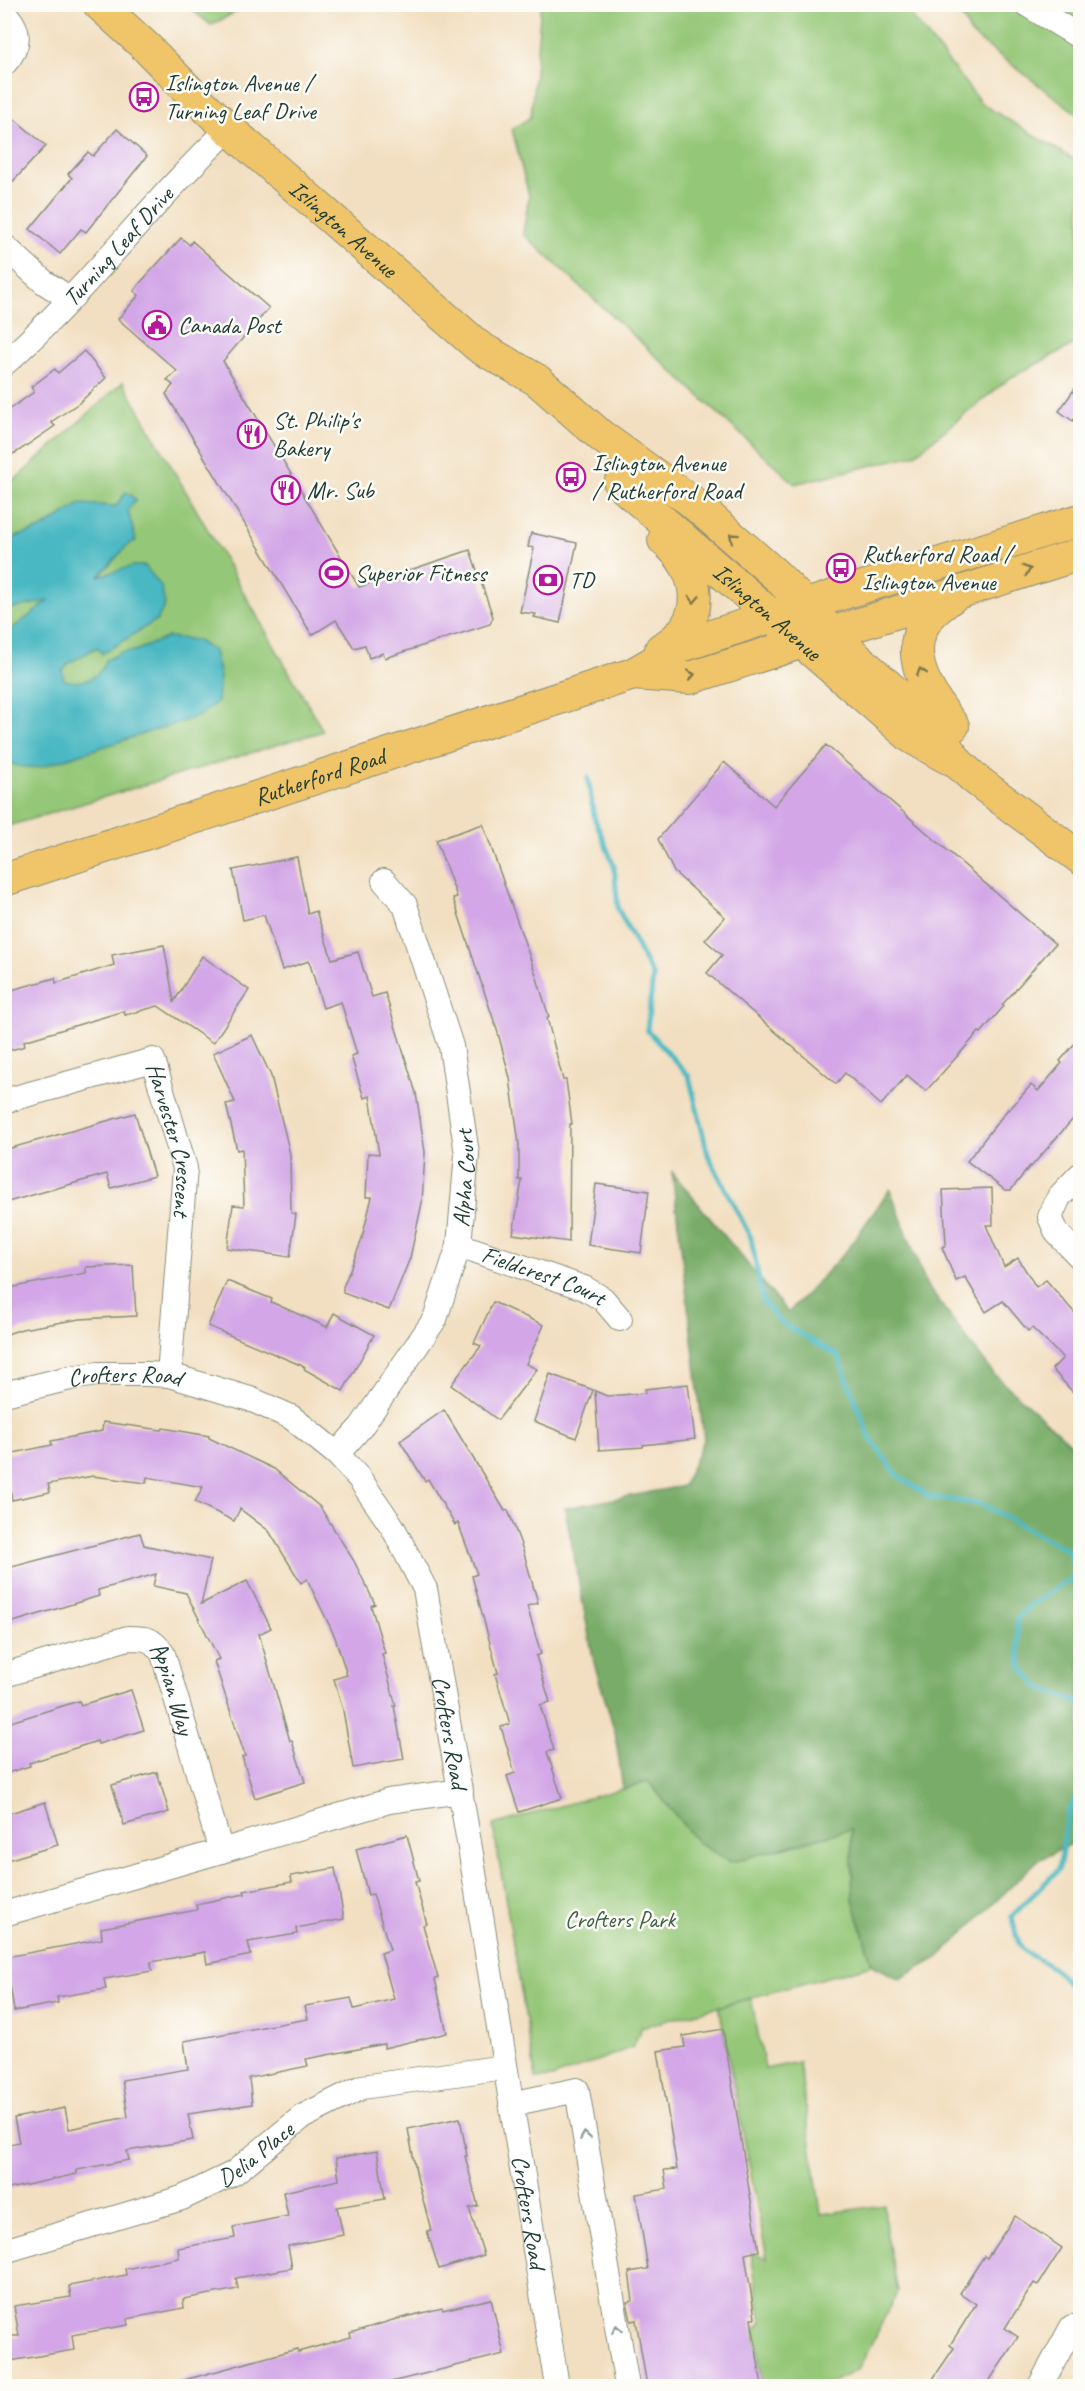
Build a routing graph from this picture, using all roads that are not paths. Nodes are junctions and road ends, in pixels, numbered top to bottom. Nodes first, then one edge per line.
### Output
1 (99, 4) edge
2 (1026, 4) edge
3 (4, 13) edge
4 (1080, 37) edge
5 (4, 64) edge
6 (229, 129) junction
7 (4, 246) edge
8 (70, 299) junction
9 (4, 364) edge
10 (602, 436) junction
11 (620, 484) junction
12 (1080, 520) edge
13 (1080, 554) edge
14 (960, 591) junction
15 (805, 605) junction
16 (772, 616) junction
17 (832, 632) junction
18 (801, 641) junction
19 (633, 674) junction
20 (600, 684) junction
21 (967, 772) junction
22 (1080, 858) edge
23 (4, 880) edge
24 (384, 881) dead end
25 (4, 1101) edge
26 (1080, 1175) edge
27 (459, 1245) junction
28 (1080, 1257) edge
29 (620, 1319) dead end
30 (169, 1374) junction
31 (4, 1394) edge
32 (337, 1454) junction
33 (4, 1674) edge
34 (460, 1791) junction
35 (221, 1851) junction
36 (4, 1914) edge
37 (505, 2067) junction
38 (511, 2104) junction
39 (4, 2251) edge
40 (1072, 2327) dead end
41 (557, 2386) edge
42 (627, 2386) edge
43 (1040, 2386) edge

1 - 6 main road, Islington Avenue
2 - 4 street
3 - 5 street
6 - 8 street, Turning Leaf Drive
6 - 10 main road, Islington Avenue
7 - 8 street
8 - 9 street, Turning Leaf Drive
10 - 11 main road, Islington Avenue
15 -> 10 main road, Islington Avenue
11 - 16 main road, Islington Avenue
11 -> 20 main road
12 - 15 main road, Rutherford Road
14 -> 13 main road, Rutherford Road
14 - 17 main road, Rutherford Road
21 -> 14 main road
15 - 16 main road, Rutherford Road
15 - 17 main road, Islington Avenue
16 - 18 main road, Islington Avenue
16 - 19 main road, Rutherford Road
17 - 18 main road, Rutherford Road
17 - 21 main road, Islington Avenue
19 -> 18 main road, Rutherford Road
18 - 21 main road, Islington Avenue
19 - 20 main road, Rutherford Road
20 - 23 main road, Rutherford Road
21 - 22 main road, Islington Avenue
24 - 27 street, Alpha Court
25 - 30 street, Harvester Crescent
26 - 28 street
27 - 29 street, Fieldcrest Court
27 - 32 street, Alpha Court
30 - 31 street, Crofters Road
30 - 32 street, Crofters Road
32 - 34 street, Crofters Road
33 - 35 street, Appian Way
34 - 35 street
34 - 37 street, Crofters Road
35 - 36 street
37 - 38 street, Crofters Road
37 - 39 street, Delia Place
38 - 41 street, Crofters Road
42 -> 38 street
40 - 43 street

